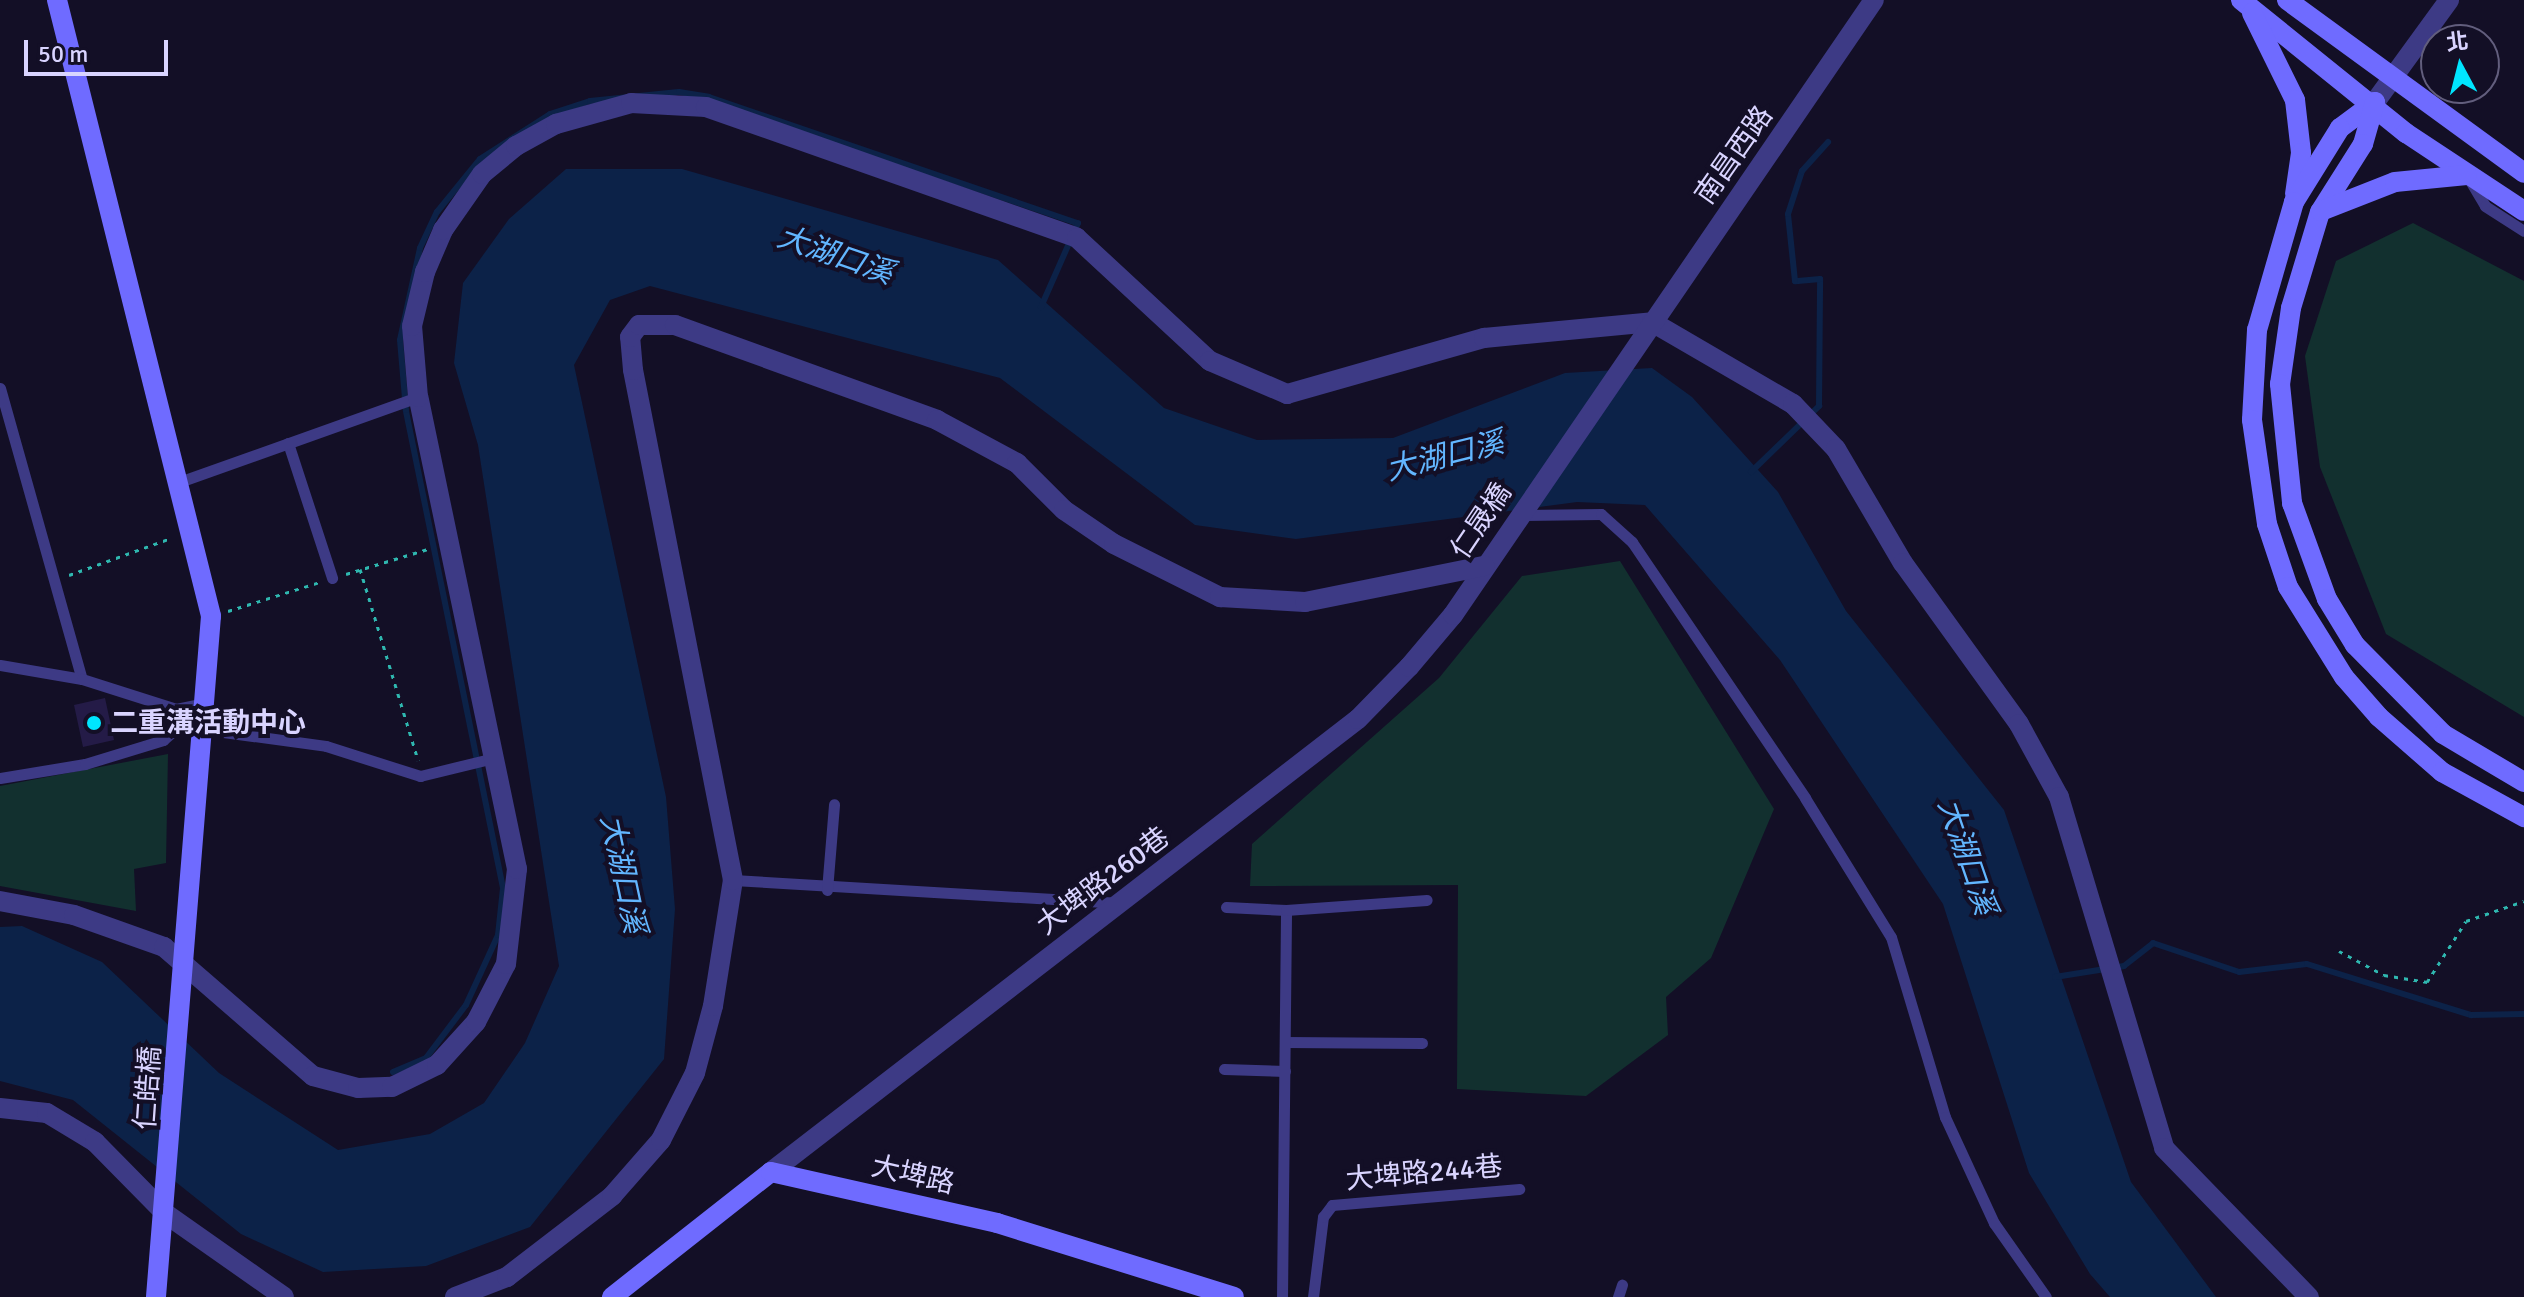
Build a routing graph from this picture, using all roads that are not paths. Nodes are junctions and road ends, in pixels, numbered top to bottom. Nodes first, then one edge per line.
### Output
1 (57, 0) edge
2 (1874, 0) edge
3 (2287, 0) edge
4 (2449, 0) edge
5 (2245, 3) edge
6 (2395, 78) junction
7 (2375, 102) junction
8 (2498, 154) junction
9 (2524, 161) edge
10 (2524, 173) edge
11 (2467, 175) junction
12 (2294, 202) junction
13 (2524, 211) edge
14 (2320, 212) junction
15 (2524, 231) edge
16 (1652, 322) junction
17 (1639, 340) joint
18 (0, 388) edge
19 (418, 397) junction
20 (4, 416) edge
21 (288, 443) junction
22 (182, 481) junction
23 (1519, 515) junction
24 (1484, 566) junction
25 (332, 578) dead end
26 (1453, 615) joint
27 (0, 665) edge
28 (82, 679) junction
29 (207, 703) junction
30 (176, 709) junction
31 (179, 726) junction
32 (201, 729) junction
33 (494, 758) junction
34 (0, 778) edge
35 (2524, 782) edge
36 (834, 804) dead end
37 (2524, 817) edge
38 (733, 880) junction
39 (827, 890) junction
40 (1427, 900) dead end
41 (0, 901) edge
42 (1120, 903) junction
43 (1226, 907) dead end
44 (1286, 910) junction
45 (185, 964) junction
46 (1285, 1042) junction
47 (1422, 1043) dead end
48 (1224, 1069) dead end
49 (1285, 1071) junction
50 (0, 1108) edge
51 (771, 1172) junction
52 (1519, 1189) dead end
53 (166, 1214) junction
54 (156, 1297) edge
55 (284, 1297) edge
56 (455, 1297) edge
57 (612, 1297) edge
58 (1234, 1297) edge
59 (1282, 1297) edge
60 (1313, 1297) edge
61 (2046, 1297) edge
62 (2309, 1297) edge

1 - 22 street, 仁皓橋
2 - 16 street, 南昌西路
3 - 6 street
4 - 6 street
5 - 7 street
5 - 12 street
6 - 7 street
6 - 8 street
7 - 11 street
7 - 12 street
7 - 14 street
8 - 9 lane
8 - 10 street
11 - 13 street
11 - 14 street
11 - 15 lane
12 - 37 street
14 - 35 street
16 - 17 street, 南昌西路
16 - 19 street
16 - 62 street
17 - 23 street, 仁晟橋
18 - 20 lane
19 - 21 lane
19 - 33 street
20 - 28 lane
21 - 22 lane
21 - 25 lane
22 - 29 street, 仁皓橋
23 - 24 street, 仁晟橋
23 - 61 lane
24 - 26 street, 仁晟橋
24 - 38 street
26 - 42 street, 大埤路260巷
27 - 28 lane
28 - 30 lane
29 - 30 lane
29 - 32 street, 仁皓橋
30 - 31 lane
31 - 32 lane
31 - 34 lane
32 - 33 lane
32 - 45 street, 仁皓橋
33 - 45 street
36 - 39 lane
38 - 39 lane
38 - 56 street
39 - 42 lane
40 - 44 lane
41 - 45 street
42 - 51 street, 大埤路260巷
43 - 44 lane
44 - 46 lane
45 - 53 street, 仁皓橋
46 - 47 lane
46 - 49 lane
48 - 49 lane
49 - 59 lane
50 - 53 street
51 - 57 street
51 - 58 street, 大埤路
52 - 60 lane, 大埤路244巷
53 - 54 street, 仁皓橋
53 - 55 street

